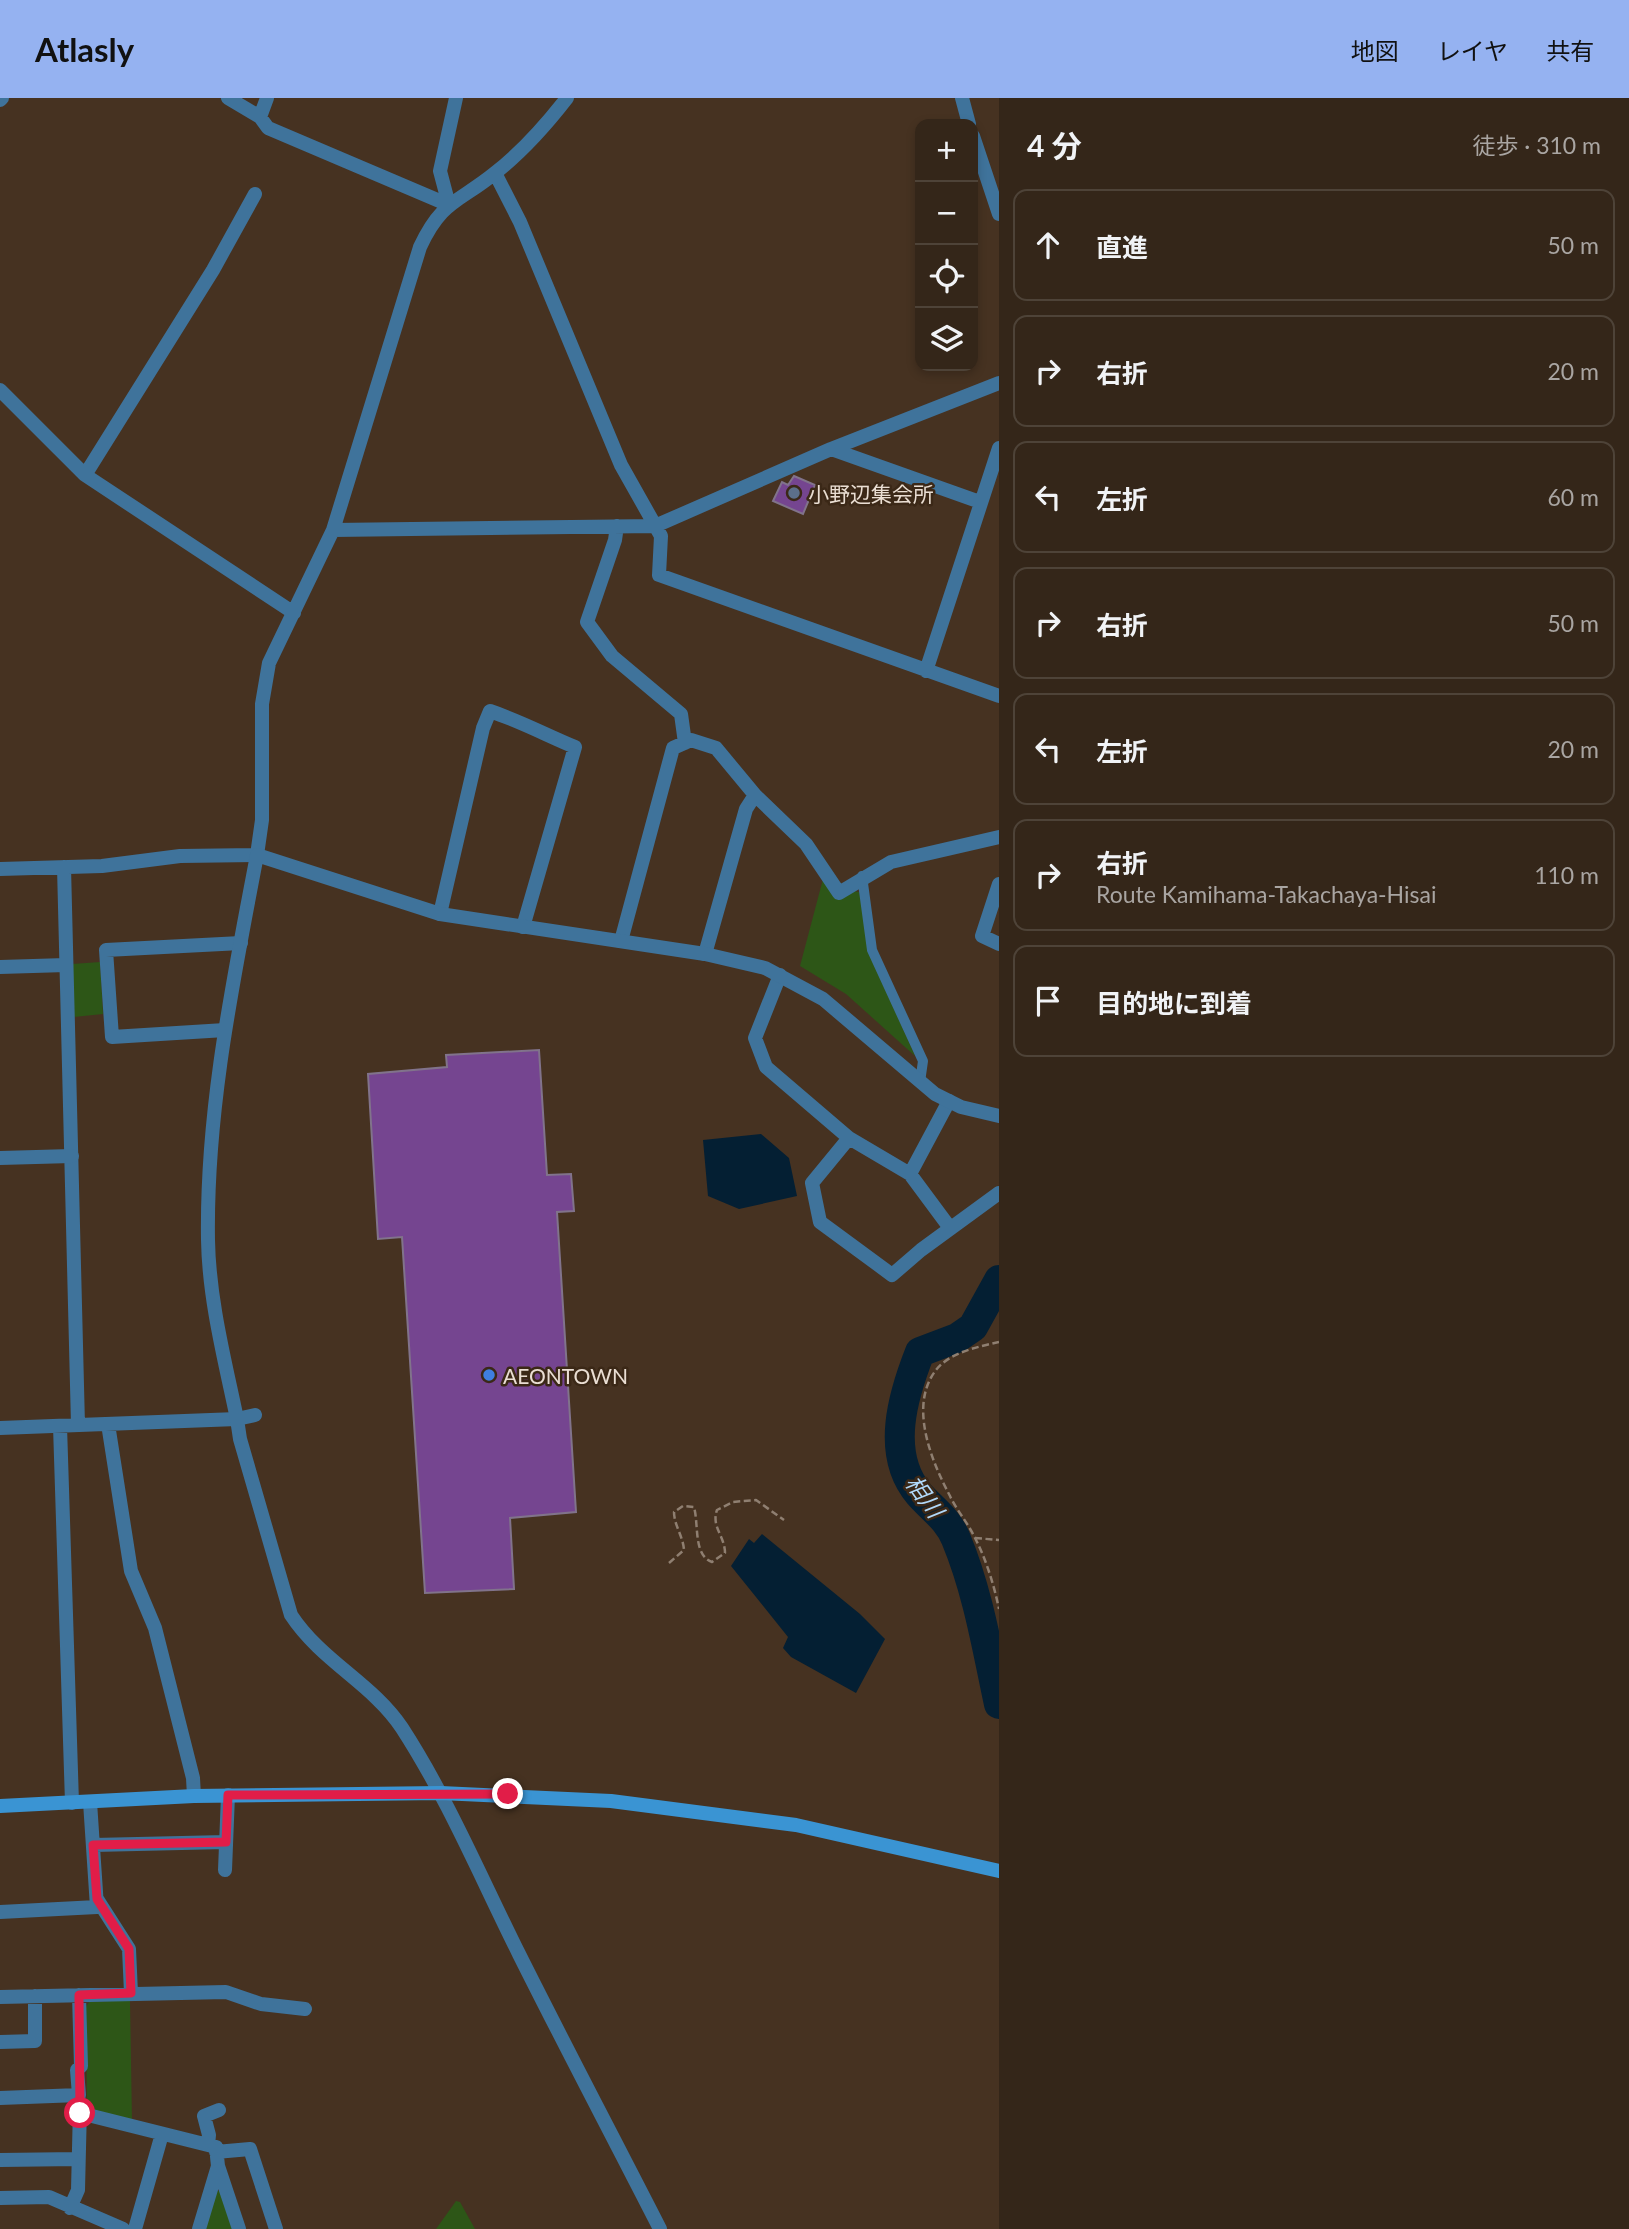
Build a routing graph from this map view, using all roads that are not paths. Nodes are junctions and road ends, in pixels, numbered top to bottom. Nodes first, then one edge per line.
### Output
1 (229, 98) edge
2 (267, 98) edge
3 (456, 98) edge
4 (567, 98) edge
5 (962, 98) edge
6 (260, 117) junction
7 (968, 119) edge
8 (978, 153) edge
9 (495, 173) junction
10 (255, 194) dead end
11 (449, 205) junction
12 (999, 214) edge
13 (999, 383) edge
14 (0, 390) edge
15 (999, 448) edge
16 (831, 449) junction
17 (85, 475) junction
18 (994, 481) edge
19 (979, 502) junction
20 (617, 526) junction
21 (655, 526) junction
22 (333, 530) junction
23 (294, 613) junction
24 (926, 671) junction
25 (999, 696) edge
26 (685, 743) junction
27 (755, 795) junction
28 (999, 837) edge
29 (257, 855) junction
30 (64, 867) junction
31 (0, 869) edge
32 (862, 876) junction
33 (999, 884) edge
34 (440, 914) junction
35 (523, 927) junction
36 (621, 941) junction
37 (241, 943) junction
38 (999, 944) edge
39 (705, 954) junction
40 (66, 965) junction
41 (0, 967) edge
42 (780, 975) junction
43 (226, 1030) junction
44 (920, 1082) junction
45 (949, 1101) junction
46 (999, 1116) edge
47 (849, 1138) junction
48 (72, 1156) junction
49 (0, 1158) edge
50 (910, 1174) junction
51 (999, 1193) edge
52 (950, 1228) junction
53 (255, 1415) dead end
54 (237, 1419) junction
55 (108, 1424) junction
56 (78, 1425) junction
57 (60, 1426) junction
58 (0, 1428) edge
59 (441, 1793) junction
60 (228, 1795) junction
61 (194, 1796) junction
62 (90, 1802) junction
63 (72, 1803) junction
64 (0, 1806) edge
65 (226, 1842) junction
66 (93, 1845) junction
67 (225, 1870) dead end
68 (999, 1871) edge
69 (97, 1899) junction
70 (0, 1912) edge
71 (131, 1993) junction
72 (79, 1995) junction
73 (35, 1996) junction
74 (0, 1997) edge
75 (305, 2008) dead end
76 (0, 2042) edge
77 (79, 2095) junction
78 (0, 2098) edge
79 (219, 2110) dead end
80 (80, 2113) junction
81 (162, 2134) junction
82 (214, 2154) junction
83 (78, 2159) junction
84 (0, 2160) edge
85 (0, 2198) edge
86 (70, 2208) junction
87 (123, 2229) edge
88 (135, 2229) edge
89 (199, 2229) edge
90 (239, 2229) edge
91 (276, 2229) edge
92 (660, 2229) edge

1 - 6 street
2 - 6 street
3 - 11 street
4 - 9 street
5 - 7 street
6 - 11 street
8 - 12 street
9 - 11 street
9 - 21 street
10 - 17 street
11 - 22 street
13 - 16 street
14 - 17 street
15 - 18 street
16 - 19 street
16 - 21 street
17 - 23 street
18 - 19 street
19 - 24 street
20 - 21 street
20 - 22 street
20 - 26 street
21 - 24 street
22 - 23 street
23 - 29 street
24 - 25 street
26 - 27 street
26 - 36 street
27 - 32 street
27 - 39 street
28 - 32 street
29 - 30 street
29 - 34 street
29 - 37 street
30 - 31 street
30 - 40 street
32 - 44 lane
33 - 38 street
34 - 35 street
34 - 35 street
35 - 36 street
36 - 39 street
37 - 43 street
37 - 43 street
39 - 42 street
40 - 41 street
40 - 48 street
42 - 44 street
42 - 47 street
43 - 54 street
44 - 45 street
45 - 46 street
45 - 50 street
47 - 50 street
47 - 52 street
48 - 49 street
48 - 56 street
50 - 52 street
51 - 52 street
53 - 54 street
54 - 55 street
54 - 59 street
55 - 56 street
55 - 61 street
56 - 57 street
57 - 58 street
57 - 63 street
59 - 60 main road
59 - 68 main road
59 - 92 street
60 - 61 main road
60 - 65 street
61 - 62 main road
62 - 63 main road
62 - 66 street
63 - 64 main road
65 - 66 street
65 - 67 street
66 - 69 street
69 - 70 street
69 - 71 street
71 - 72 street
71 - 75 street
72 - 73 street
72 - 77 street
73 - 74 street
73 - 76 street
77 - 78 street
77 - 80 street
79 - 82 street
80 - 81 street
80 - 83 street
81 - 82 street
81 - 88 street
82 - 89 street
82 - 90 street
82 - 91 street
83 - 84 street
83 - 86 street
85 - 86 street
86 - 87 street

